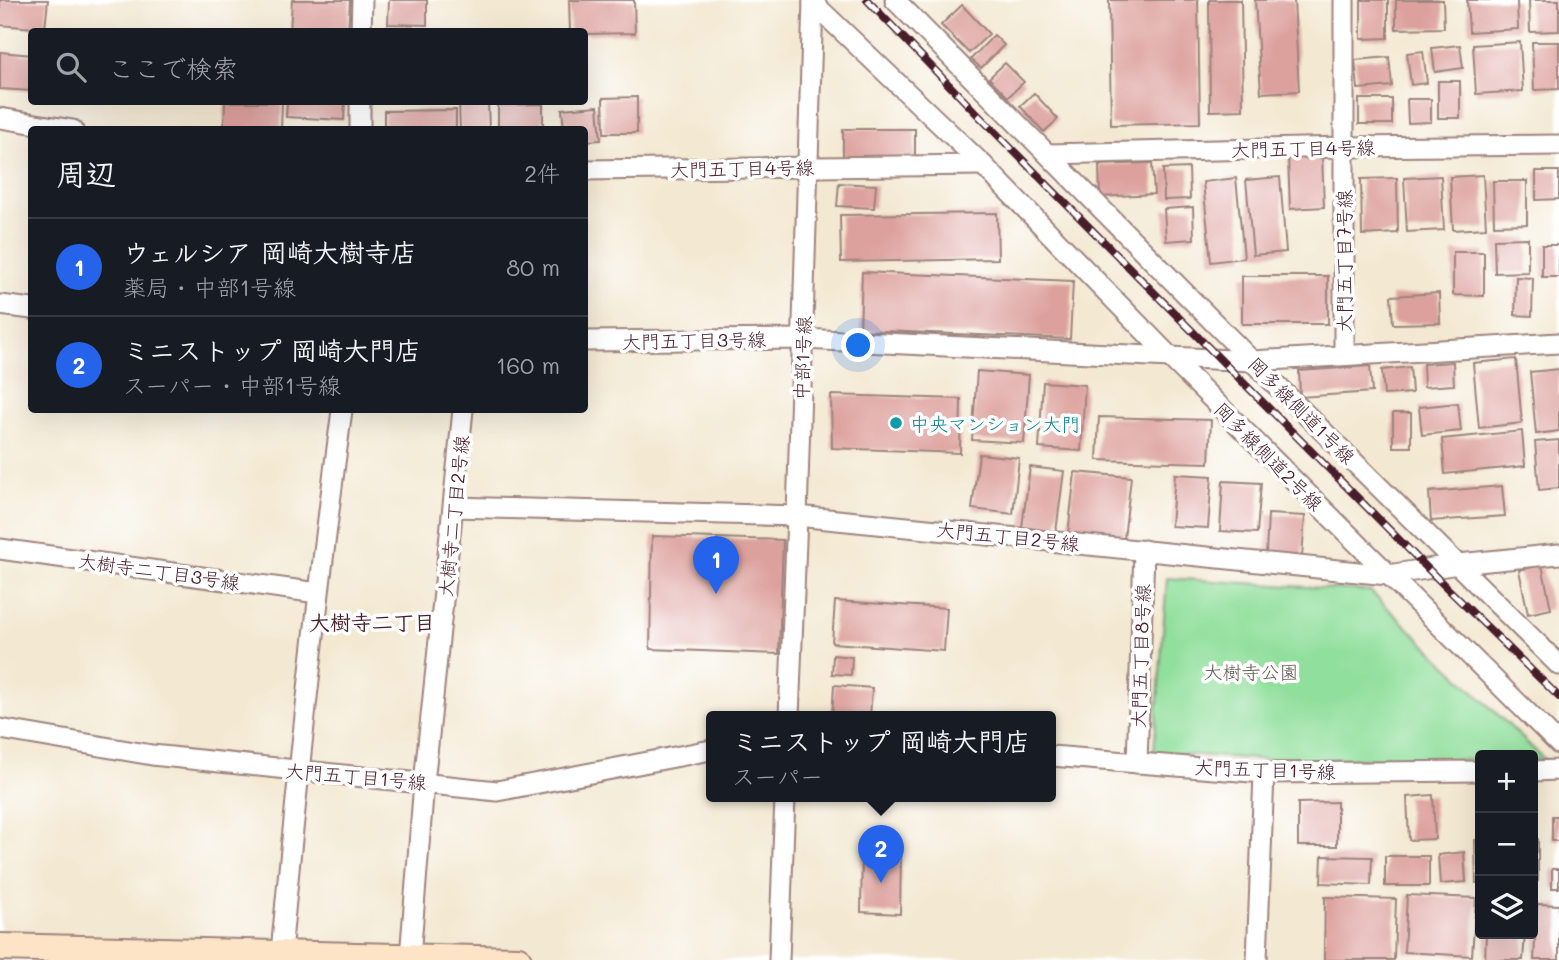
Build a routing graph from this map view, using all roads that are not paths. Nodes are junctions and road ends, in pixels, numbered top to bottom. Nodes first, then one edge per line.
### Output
1 (362, 0) edge
2 (895, 0) edge
3 (1344, 0) edge
4 (813, 2) edge
5 (362, 28) edge
6 (360, 105) edge
7 (0, 118) edge
8 (49, 126) edge
9 (360, 126) edge
10 (1559, 145) edge
11 (1343, 147) junction
12 (1048, 154) junction
13 (983, 165) junction
14 (808, 167) junction
15 (588, 170) edge
16 (0, 305) edge
17 (28, 308) edge
18 (803, 339) junction
19 (588, 341) edge
20 (1559, 343) edge
21 (1344, 355) junction
22 (1170, 357) junction
23 (1252, 361) junction
24 (342, 413) edge
25 (463, 413) edge
26 (454, 507) junction
27 (797, 516) junction
28 (0, 548) edge
29 (1144, 550) junction
30 (1559, 554) edge
31 (1458, 564) junction
32 (1388, 575) junction
33 (318, 593) junction
34 (1559, 665) edge
35 (789, 711) edge
36 (0, 729) edge
37 (1559, 744) edge
38 (706, 751) edge
39 (1056, 756) edge
40 (1137, 763) junction
41 (1559, 770) edge
42 (298, 771) junction
43 (1475, 771) edge
44 (1538, 771) edge
45 (1264, 773) junction
46 (424, 783) junction
47 (785, 802) edge
48 (0, 947) edge
49 (281, 953) junction
50 (325, 957) edge
51 (410, 957) junction
52 (518, 960) edge
53 (779, 960) edge
54 (1256, 960) edge

1 - 5 street
2 - 12 street, 岡多線側道1号線
3 - 11 street, 大門五丁目7号線
4 - 13 street, 岡多線側道2号線
4 - 14 street, 中部1号線
6 - 9 street
7 - 8 street
10 - 11 street, 大門五丁目4号線
11 - 12 street, 大門五丁目4号線
11 - 21 street, 大門五丁目7号線
12 - 23 street, 岡多線側道1号線
13 - 14 street, 大門五丁目4号線
13 - 22 street, 岡多線側道2号線
14 - 15 street, 大門五丁目4号線
14 - 18 street, 中部1号線
16 - 17 street
18 - 19 street, 大門五丁目3号線
18 - 22 street, 大門五丁目3号線
18 - 27 street, 中部1号線
20 - 21 street, 大門五丁目3号線
21 - 23 street, 大門五丁目3号線
22 - 23 street, 大門五丁目3号線
22 - 32 street, 岡多線側道2号線
23 - 31 street, 岡多線側道1号線
24 - 33 street
25 - 26 street, 大樹寺二丁目2号線
26 - 27 street, 大門五丁目2号線
26 - 46 street, 大樹寺二丁目2号線
27 - 29 street, 大門五丁目2号線
27 - 35 street, 中部1号線
28 - 33 street, 大樹寺二丁目3号線
29 - 32 street, 大門五丁目2号線
29 - 40 street, 大門五丁目8号線
30 - 31 street, 大門五丁目2号線
31 - 32 street, 大門五丁目2号線
31 - 34 street, 岡多線側道1号線
32 - 37 street, 岡多線側道2号線
33 - 42 street
36 - 42 street, 大門五丁目1号線
38 - 46 street, 大門五丁目1号線
39 - 40 street, 大門五丁目1号線
40 - 45 street, 大門五丁目1号線
41 - 44 street
42 - 46 street, 大門五丁目1号線
42 - 49 street
43 - 45 street, 大門五丁目1号線
45 - 54 street
46 - 51 street, 大樹寺二丁目2号線
47 - 53 street
48 - 49 street
49 - 50 street
50 - 51 street
51 - 52 street

